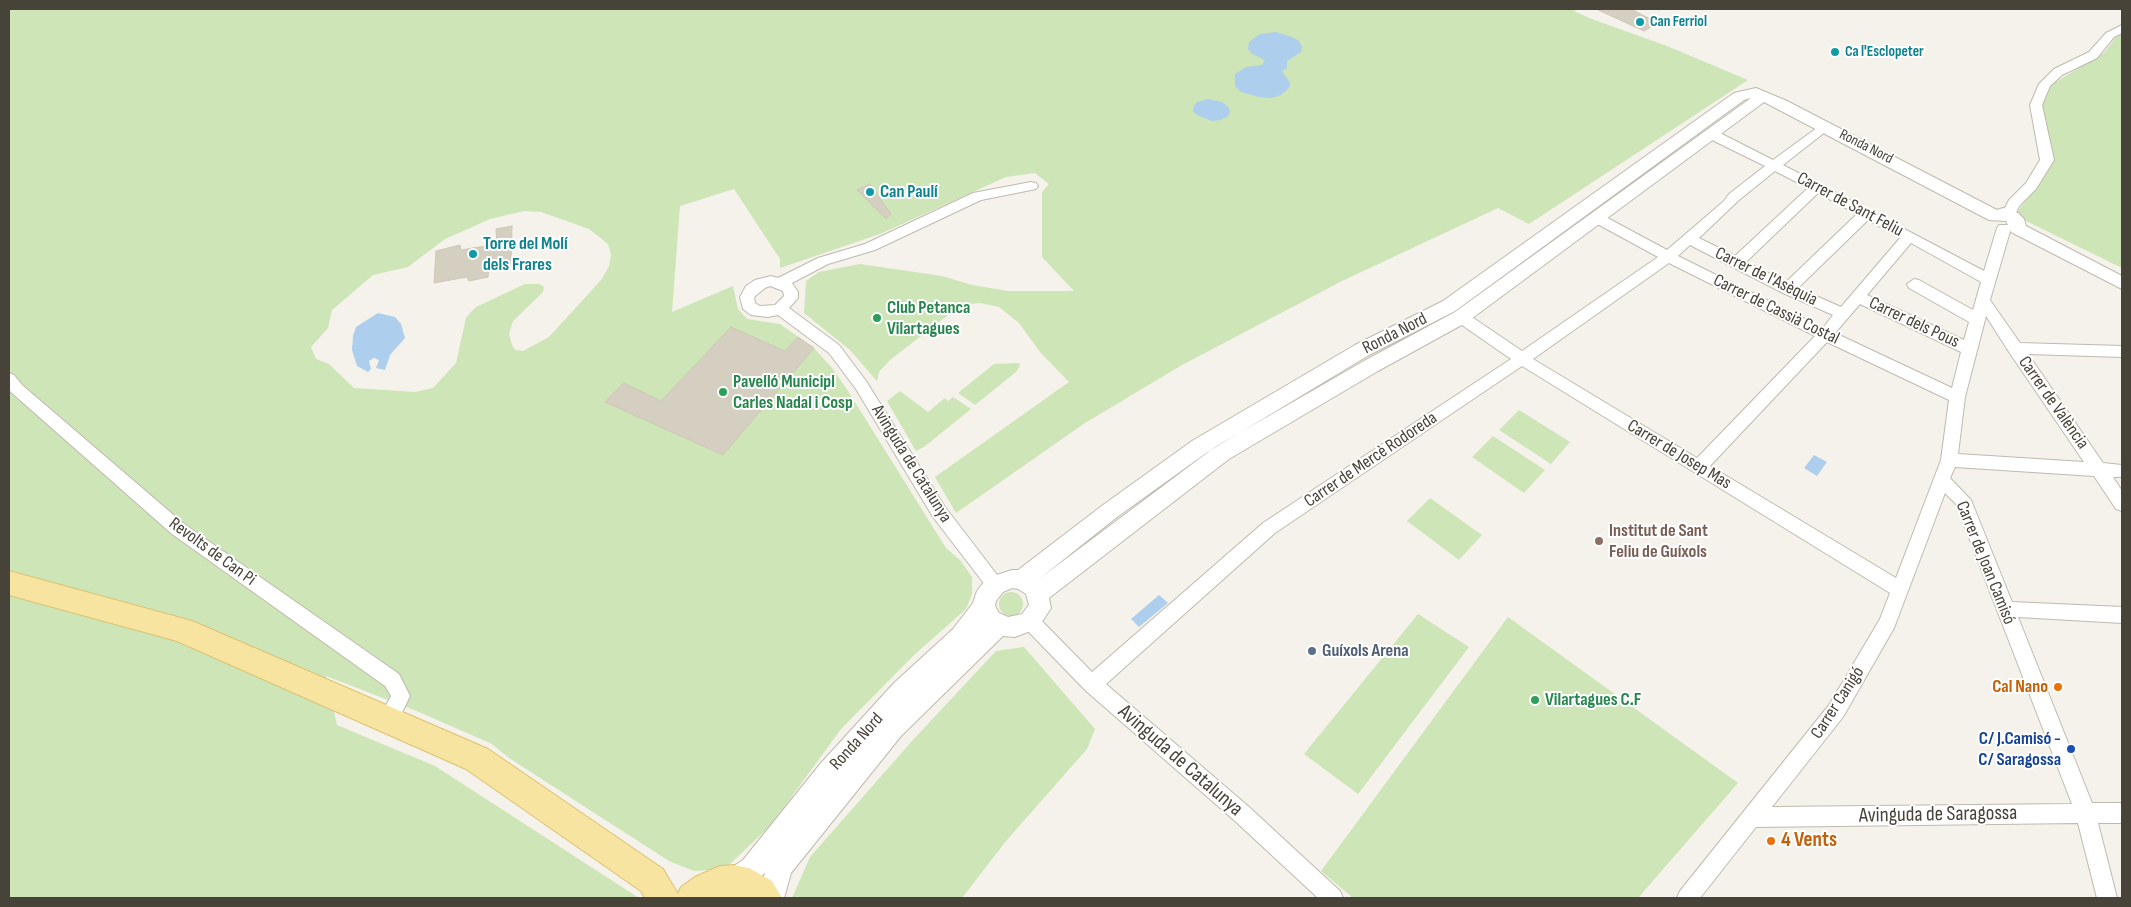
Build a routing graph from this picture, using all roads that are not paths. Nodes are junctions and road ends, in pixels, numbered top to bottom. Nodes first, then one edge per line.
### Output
1 (2122, 28) edge
2 (1762, 96) junction
3 (1825, 126) junction
4 (1711, 134) junction
5 (1773, 165) junction
6 (1031, 186) dead end
7 (1817, 187) junction
8 (1866, 214) junction
9 (1597, 218) junction
10 (2006, 222) junction
11 (1909, 236) junction
12 (1689, 238) junction
13 (1668, 257) junction
14 (1736, 263) junction
15 (1988, 279) junction
16 (781, 283) junction
17 (2122, 283) edge
18 (1914, 284) dead end
19 (1788, 289) junction
20 (1859, 297) junction
21 (1984, 302) junction
22 (780, 309) junction
23 (1844, 314) junction
24 (1461, 317) junction
25 (1978, 320) junction
26 (1825, 335) junction
27 (2014, 348) junction
28 (1969, 349) junction
29 (2122, 351) edge
30 (1522, 359) junction
31 (9, 378) edge
32 (1957, 397) junction
33 (1948, 460) junction
34 (1699, 467) junction
35 (2100, 471) junction
36 (2122, 472) edge
37 (1941, 480) junction
38 (2122, 504) edge
39 (1022, 580) junction
40 (9, 583) edge
41 (995, 585) junction
42 (1900, 590) junction
43 (1038, 594) junction
44 (2004, 609) junction
45 (2122, 615) edge
46 (991, 616) junction
47 (1030, 622) junction
48 (1092, 684) junction
49 (388, 721) junction
50 (2122, 813) edge
51 (2086, 814) junction
52 (1754, 817) junction
53 (657, 889) edge
54 (711, 889) edge
55 (766, 898) edge
56 (771, 898) edge
57 (1333, 898) edge
58 (1688, 898) edge
59 (2107, 898) edge

1 - 10 street
2 - 3 street, Ronda Nord
2 - 4 street, Ronda Nord
2 - 39 street, Ronda Nord
3 - 5 street
3 - 10 street, Ronda Nord
4 - 5 street, Carrer de Sant Feliu
4 - 9 street, Ronda Nord
5 - 7 street, Carrer de Sant Feliu
5 - 12 street
6 - 16 street
7 - 8 street, Carrer de Sant Feliu
7 - 14 street
8 - 11 street, Carrer de Sant Feliu
8 - 19 street
9 - 13 street, Carrer de Cassià Costal
9 - 24 street, Ronda Nord
10 - 15 street
10 - 17 street, Ronda Nord
11 - 15 street, Carrer de Sant Feliu
11 - 20 street
12 - 13 street
12 - 14 street, Carrer de l'Asèquia
13 - 26 street, Carrer de Cassià Costal
13 - 30 street, Carrer de Mercè Rodoreda
14 - 19 street, Carrer de l'Asèquia
15 - 21 street
16 - 22 street
16 - 22 street
18 - 25 street
19 - 23 street, Carrer de l'Asèquia
20 - 23 street
20 - 28 street, Carrer dels Pous
21 - 25 street
21 - 27 street, Carrer de València
22 - 41 street, Avinguda de Catalunya
23 - 26 street
24 - 30 street, Carrer de Josep Mas
24 - 43 street, Ronda Nord
25 - 28 street
26 - 32 street, Carrer de Cassià Costal
26 - 34 street
27 - 29 street
27 - 35 street, Carrer de València
28 - 32 street
30 - 34 street, Carrer de Josep Mas
30 - 48 street, Carrer de Mercè Rodoreda
31 - 49 street, Revolts de Can Pi
32 - 33 street
33 - 35 street
33 - 37 street
34 - 42 street, Carrer de Josep Mas
35 - 36 street
35 - 38 street, Carrer de València
37 - 42 street, Carrer Canigó
37 - 44 street, Carrer de Joan Camisó
39 - 41 street
39 - 43 street
40 - 49 main road
41 - 46 street, Ronda Nord
42 - 52 street, Carrer Canigó
43 - 47 street
44 - 45 street
44 - 51 street, Carrer de Joan Camisó
46 - 47 street
46 - 54 street, Ronda Nord
46 - 56 street, Ronda Nord
47 - 48 street, Avinguda de Catalunya
48 - 57 street, Avinguda de Catalunya
49 - 53 main road
50 - 51 street, Avinguda de Saragossa
51 - 52 street, Avinguda de Saragossa
51 - 59 street, Carrer de Joan Camisó
52 - 58 street, Carrer Canigó
53 - 54 main road
54 - 55 main road

